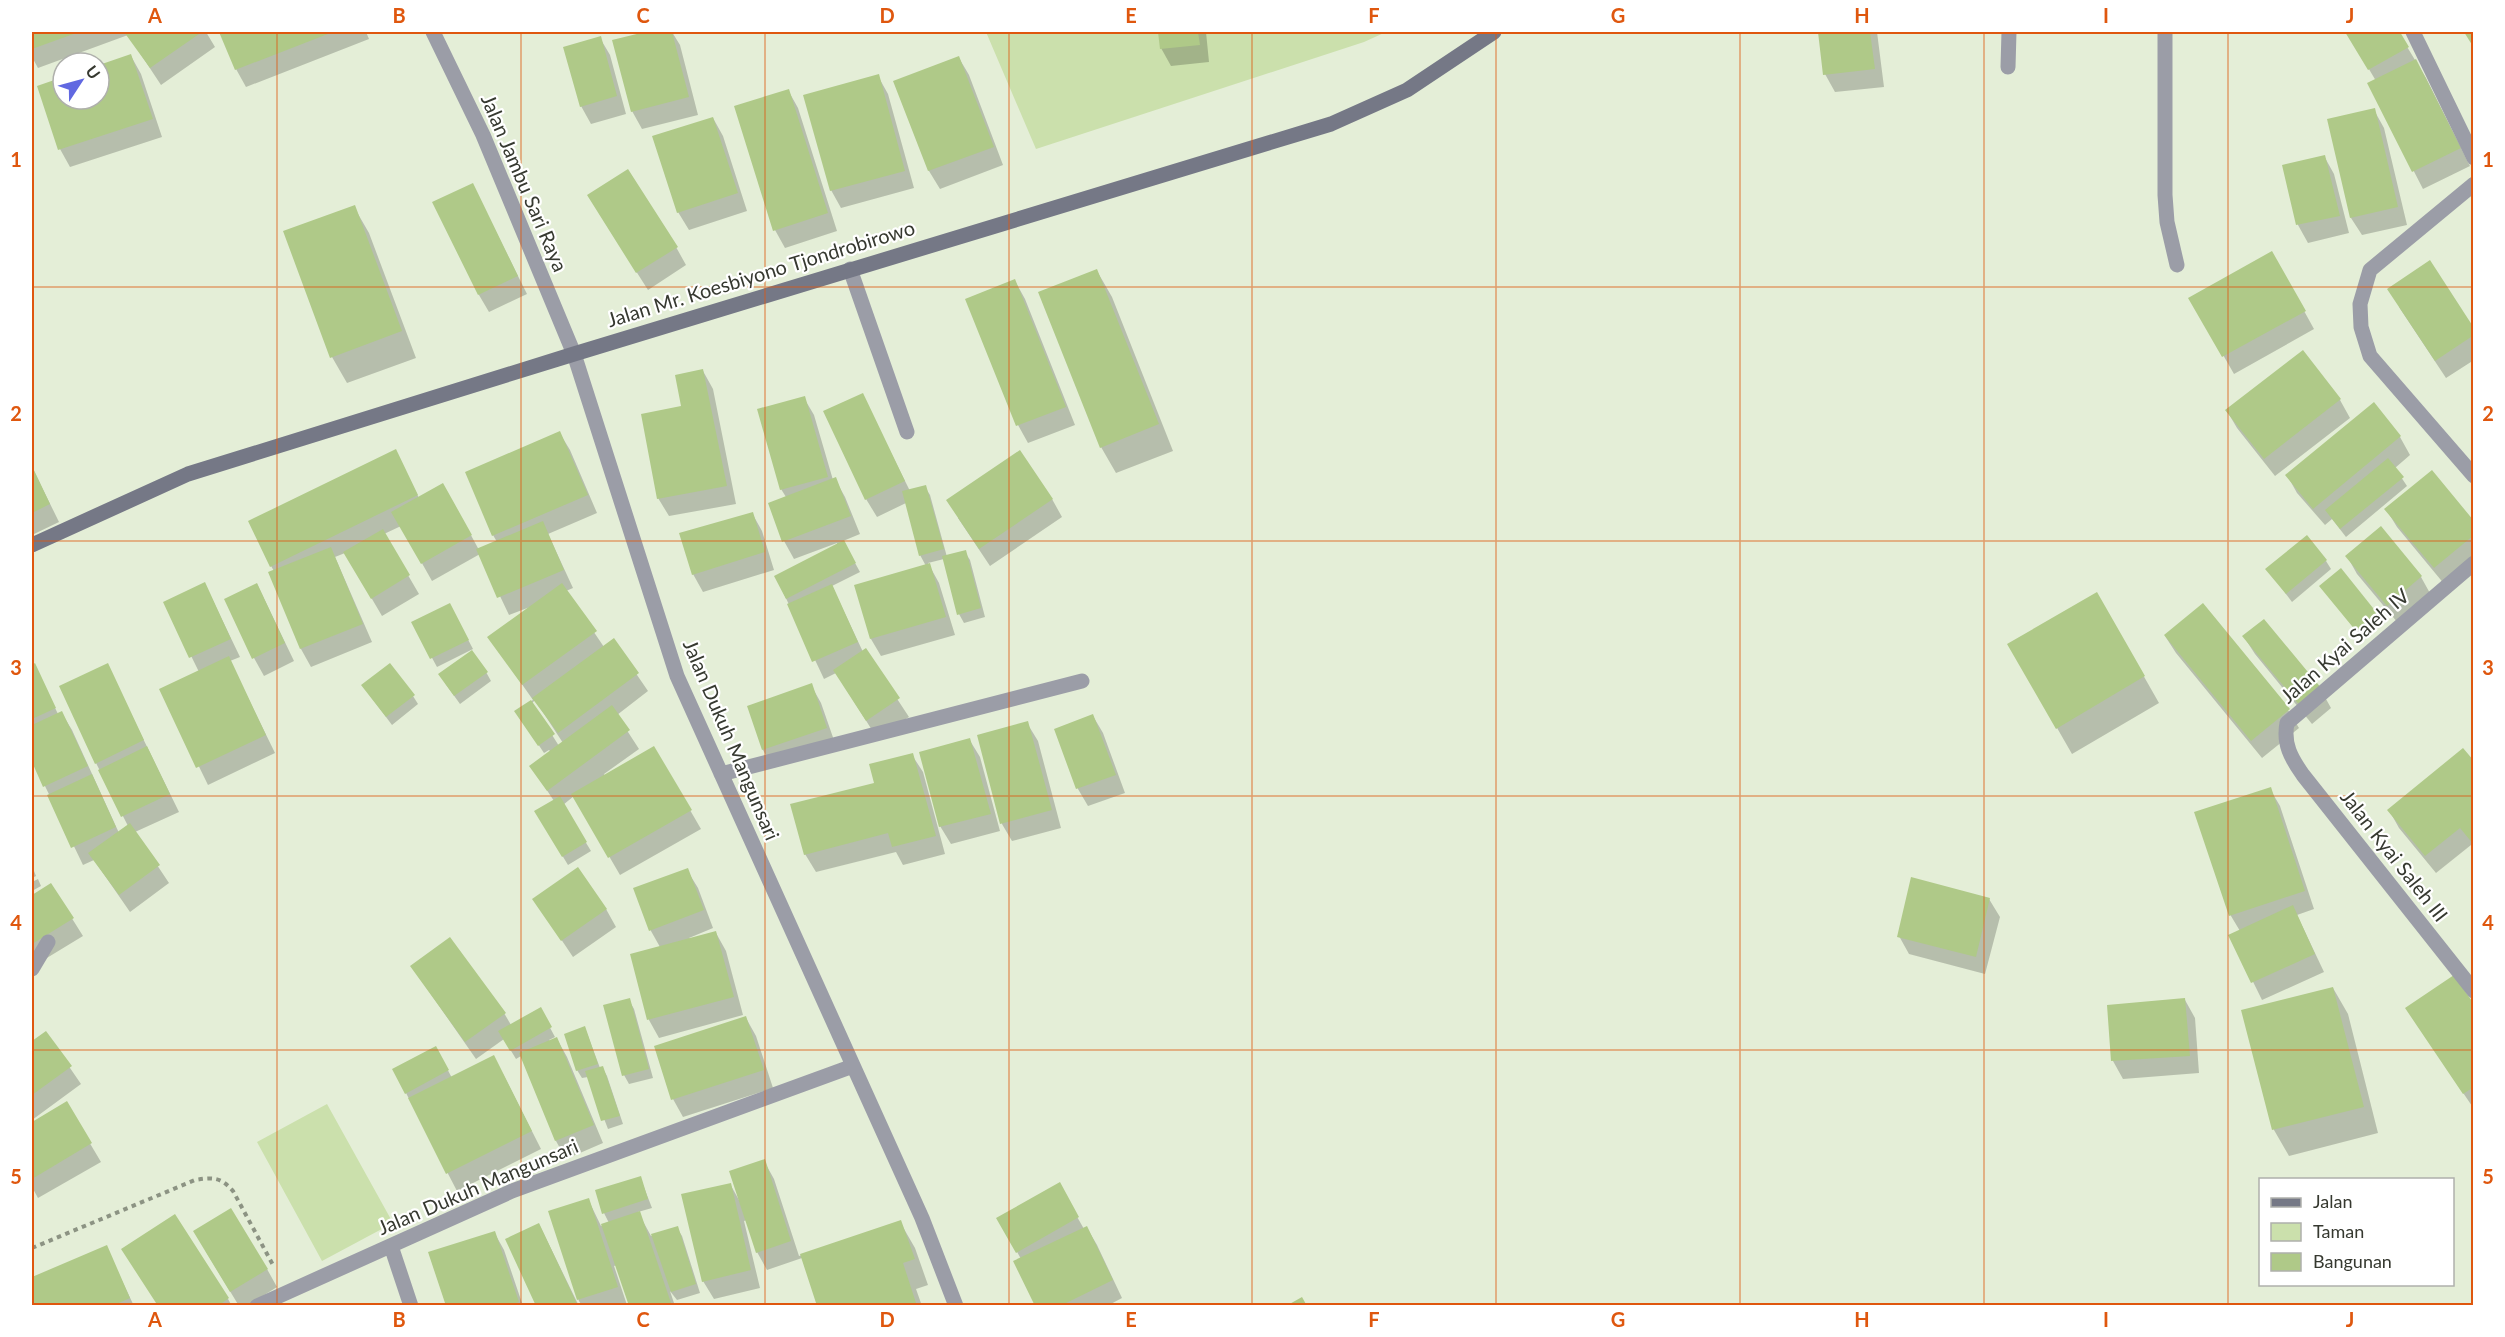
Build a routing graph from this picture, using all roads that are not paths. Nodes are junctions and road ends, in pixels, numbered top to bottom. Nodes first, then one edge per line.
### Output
1 (433, 32) edge
2 (1494, 32) edge
3 (2010, 32) edge
4 (2165, 32) edge
5 (2413, 32) edge
6 (2008, 67) dead end
7 (2474, 158) edge
8 (2474, 184) edge
9 (2176, 265) dead end
10 (850, 269) junction
11 (574, 354) junction
12 (907, 432) dead end
13 (2474, 476) edge
14 (32, 545) edge
15 (2474, 563) edge
16 (1082, 681) dead end
17 (721, 774) junction
18 (2303, 775) joint
19 (48, 942) dead end
20 (32, 969) edge
21 (2474, 992) edge
22 (853, 1066) junction
23 (391, 1246) junction
24 (257, 1305) edge
25 (411, 1305) edge
26 (956, 1305) edge

1 - 11 street, Jalan Jambu Sari Raya
2 - 10 main road, Jalan Mr. Koesbiyono Tjondrobirowo
3 - 6 street
4 - 9 street
5 - 7 street
8 - 13 street
10 - 11 main road, Jalan Mr. Koesbiyono Tjondrobirowo
10 - 12 street
11 - 14 main road, Jalan Mr. Koesbiyono Tjondrobirowo
11 - 17 street, Jalan Dukuh Mangunsari
15 - 18 street, Jalan Kyai Saleh IV
16 - 17 street
17 - 22 street, Jalan Dukuh Mangunsari
18 - 21 street, Jalan Kyai Saleh III
19 - 20 street
22 - 23 street, Jalan Dukuh Mangunsari
22 - 26 street, Jalan Dukuh Mangunsari
23 - 24 street, Jalan Dukuh Mangunsari
23 - 25 street

